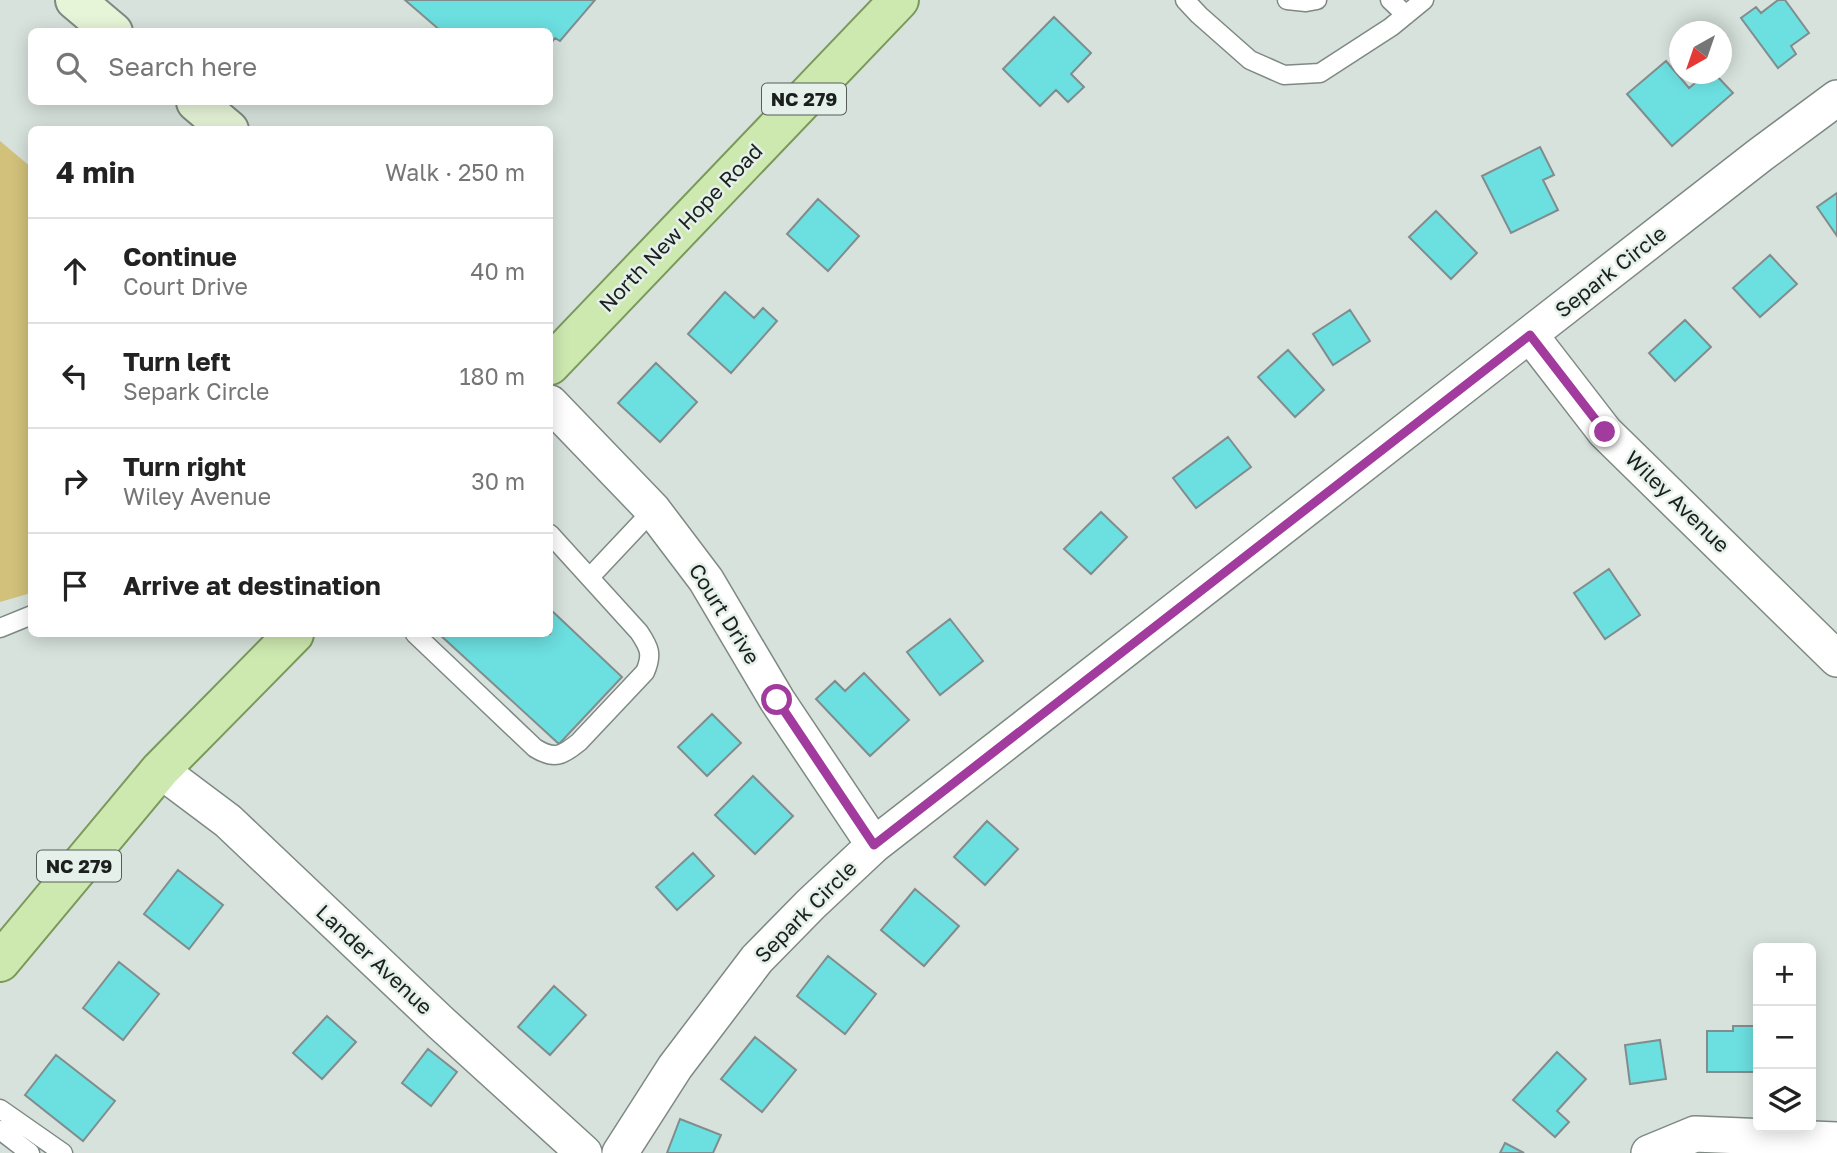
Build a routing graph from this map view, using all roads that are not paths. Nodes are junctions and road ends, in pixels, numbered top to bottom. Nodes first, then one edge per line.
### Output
1 (75, 0) edge
2 (899, 0) edge
3 (1185, 0) edge
4 (1287, 0) edge
5 (1317, 0) edge
6 (1390, 0) edge
7 (1424, 0) edge
8 (1406, 15) junction
9 (108, 28) edge
10 (1837, 98) edge
11 (200, 105) edge
12 (224, 126) edge
13 (1530, 335) junction
14 (553, 362) edge
15 (553, 406) edge
16 (653, 510) junction
17 (553, 537) edge
18 (590, 577) junction
19 (28, 617) edge
20 (0, 628) edge
21 (290, 637) edge
22 (418, 637) edge
23 (1837, 659) edge
24 (160, 771) junction
25 (874, 845) junction
26 (0, 962) edge
27 (0, 1109) edge
28 (0, 1130) edge
29 (1837, 1140) edge
30 (30, 1153) edge
31 (62, 1153) edge
32 (584, 1153) edge
33 (620, 1153) edge
34 (1648, 1153) edge

1 - 9 street
2 - 14 main road, North New Hope Road / NC 279
3 - 8 lane
4 - 5 lane
6 - 8 lane
7 - 8 lane
10 - 13 street, Separk Circle
11 - 12 street
13 - 23 street, Wiley Avenue
13 - 25 street, Separk Circle
15 - 16 street, Court Drive
16 - 18 lane
16 - 25 street, Court Drive
17 - 18 lane
18 - 22 lane
19 - 20 lane
21 - 24 main road, NC 279
24 - 26 main road, NC 279
24 - 32 street, Lander Avenue
25 - 33 street, Separk Circle
27 - 31 lane
28 - 30 lane
29 - 34 street

